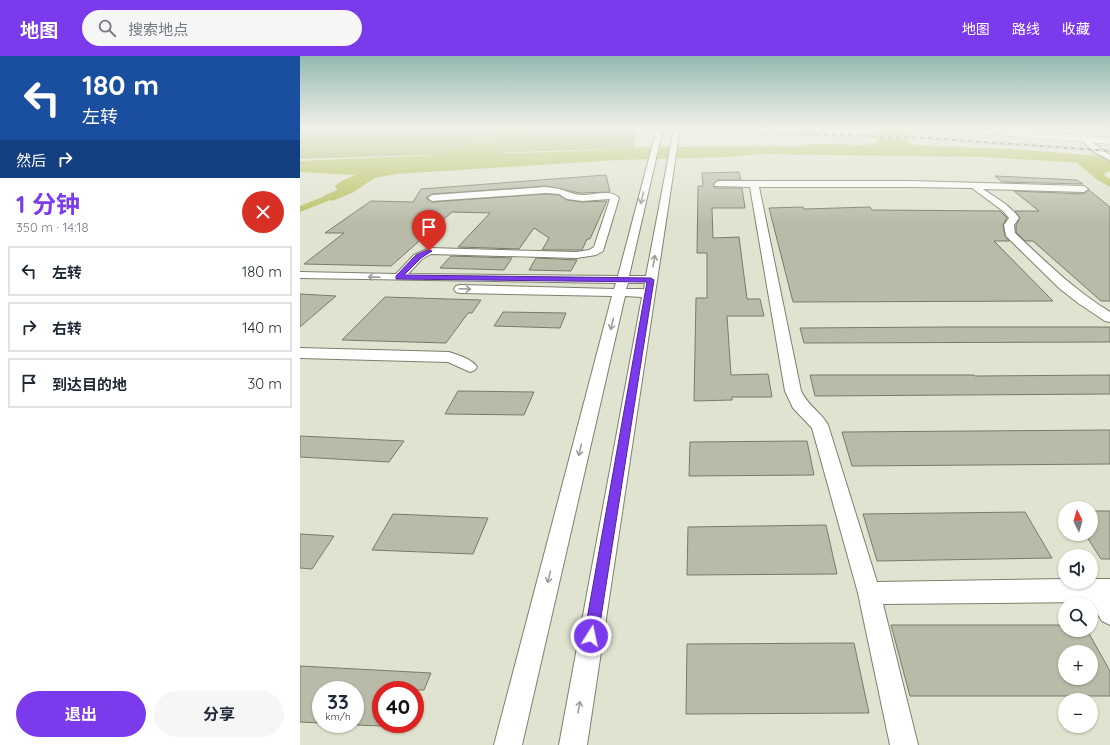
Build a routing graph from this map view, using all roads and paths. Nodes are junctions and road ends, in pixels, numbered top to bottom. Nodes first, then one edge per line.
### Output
1 (651, 160) edge
2 (672, 160) edge
3 (718, 184) dead end
4 (754, 184) junction
5 (974, 186) junction
6 (1084, 189) dead end
7 (432, 198) dead end
8 (300, 275) edge
9 (399, 277) junction
10 (300, 284) edge
11 (621, 287) junction
12 (650, 287) junction
13 (1110, 318) edge
14 (459, 346) dead end
15 (300, 353) edge
16 (449, 357) junction
17 (470, 367) dead end
18 (1103, 591) edge
19 (869, 593) junction
20 (1110, 614) edge
21 (508, 745) edge
22 (573, 745) edge
23 (904, 745) edge

1 -> 11 street
12 -> 2 street
3 - 4 street
4 - 5 street
4 - 19 street
5 - 6 street
5 - 13 street
7 - 9 street
9 -> 8 street
9 - 11 street
10 -> 11 street
11 - 12 street
11 -> 21 street
22 -> 12 street
14 - 16 street
15 - 16 street
16 - 17 street
18 - 19 street
18 - 20 street
19 - 23 street

